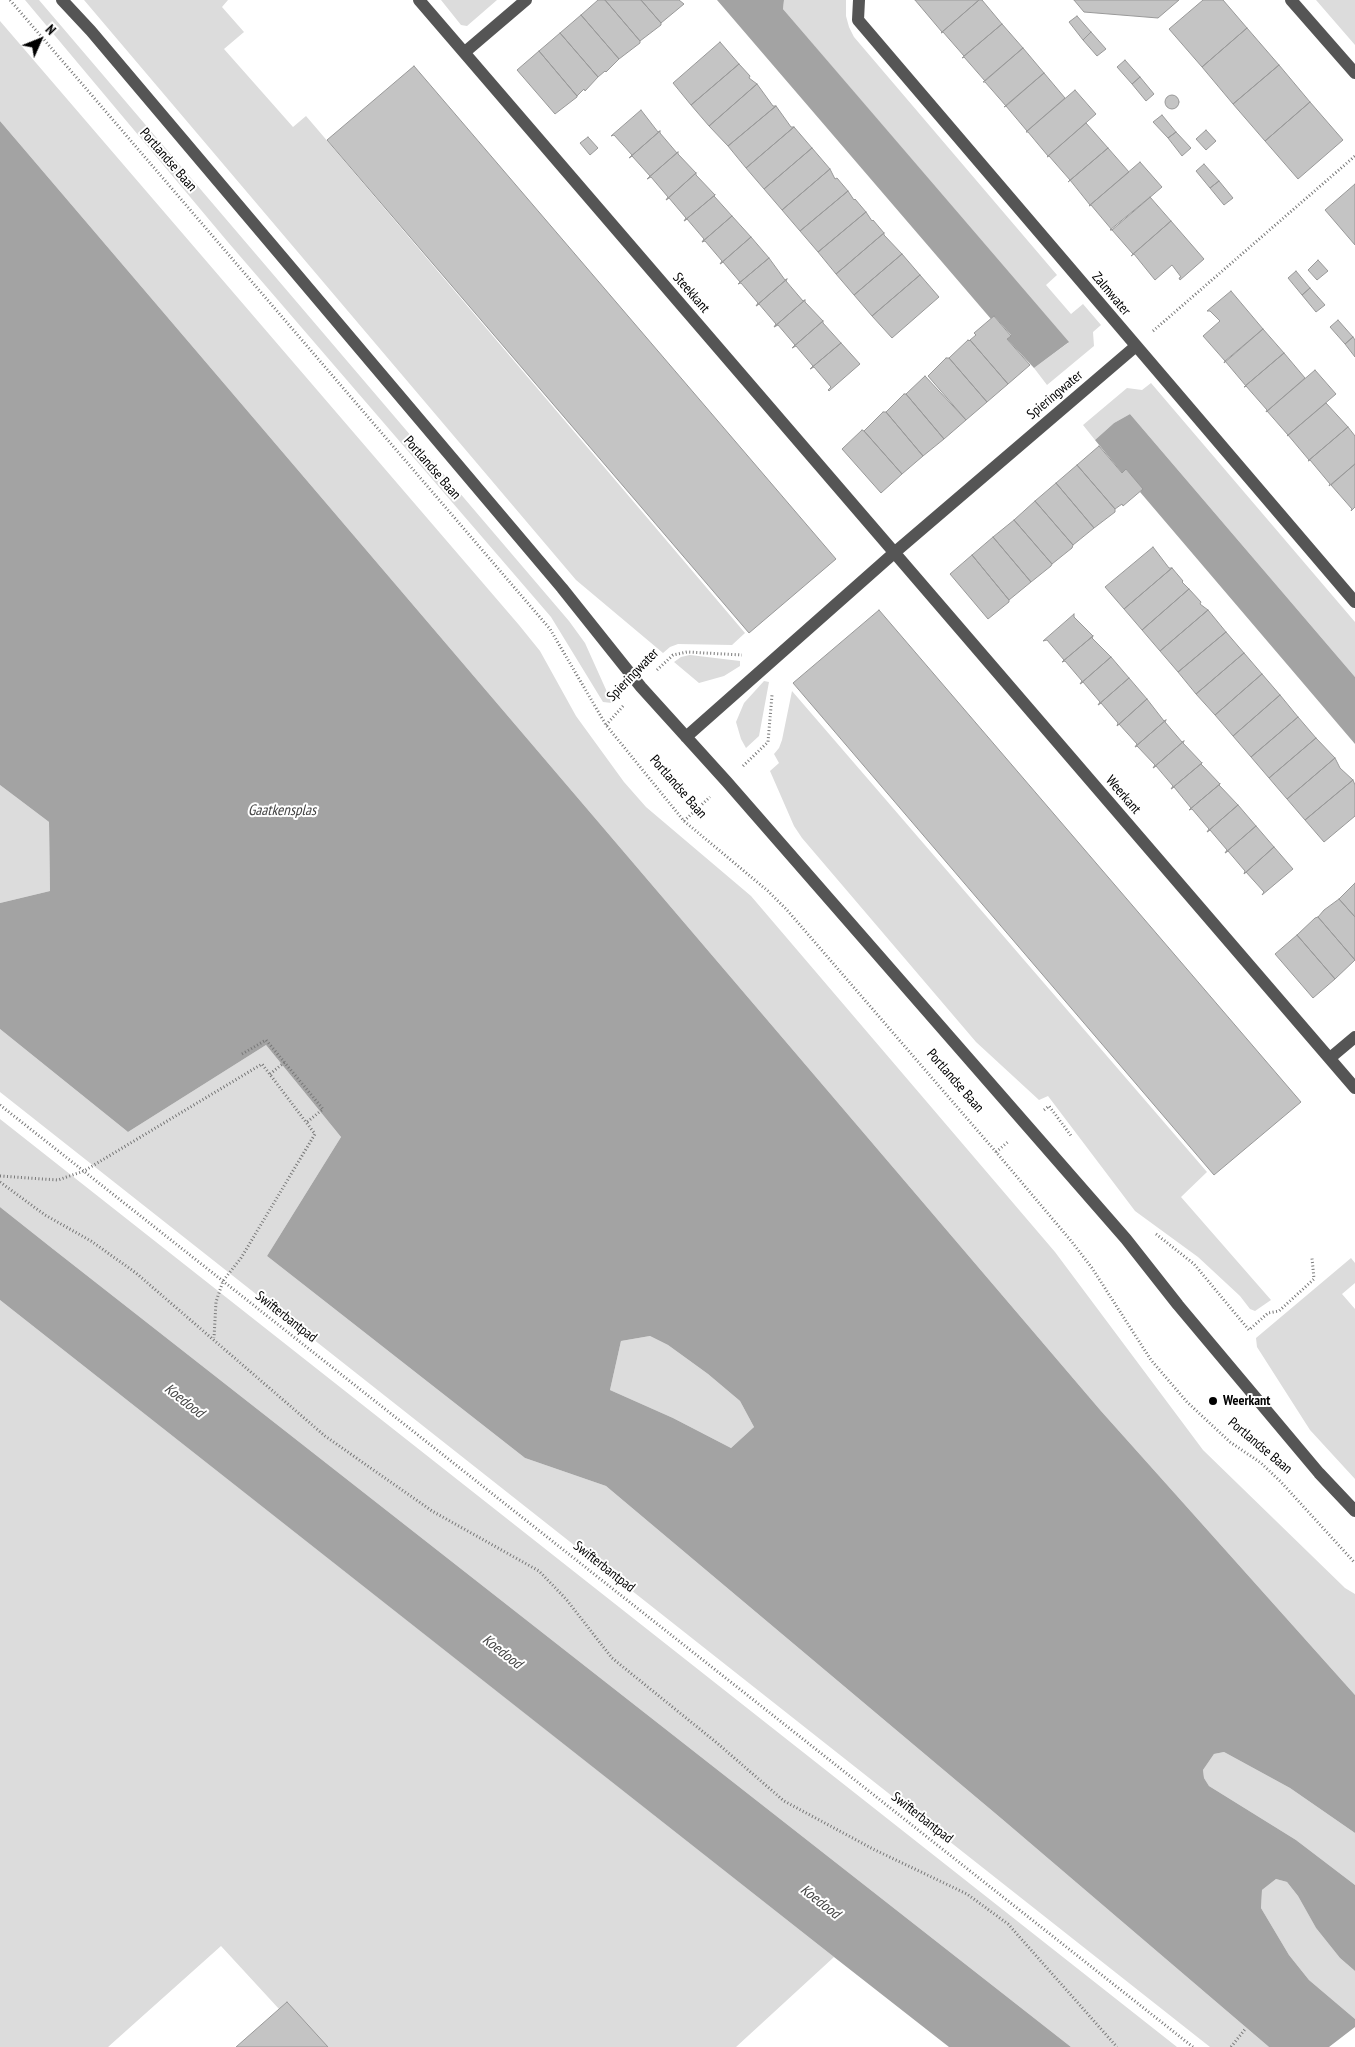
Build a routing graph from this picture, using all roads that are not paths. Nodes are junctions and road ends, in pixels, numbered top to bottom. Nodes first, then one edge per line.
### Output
1 (62, 0) edge
2 (419, 0) edge
3 (526, 0) edge
4 (859, 0) edge
5 (1291, 0) edge
6 (465, 52) junction
7 (1355, 73) edge
8 (1136, 346) junction
9 (894, 553) junction
10 (1355, 602) edge
11 (686, 737) junction
12 (1355, 1037) edge
13 (1330, 1058) junction
14 (1355, 1088) edge
15 (1355, 1511) edge

1 - 11 street, Portlandse Baan
2 - 6 street, Steekkant
3 - 6 street
4 - 8 street, Zalmwater
5 - 7 street
6 - 9 street, Steekkant
8 - 9 street, Spieringwater
8 - 10 street, Zalmwater
9 - 11 street, Spieringwater
9 - 13 street, Weerkant
11 - 15 street, Portlandse Baan
12 - 13 street
13 - 14 street, Weerkant

